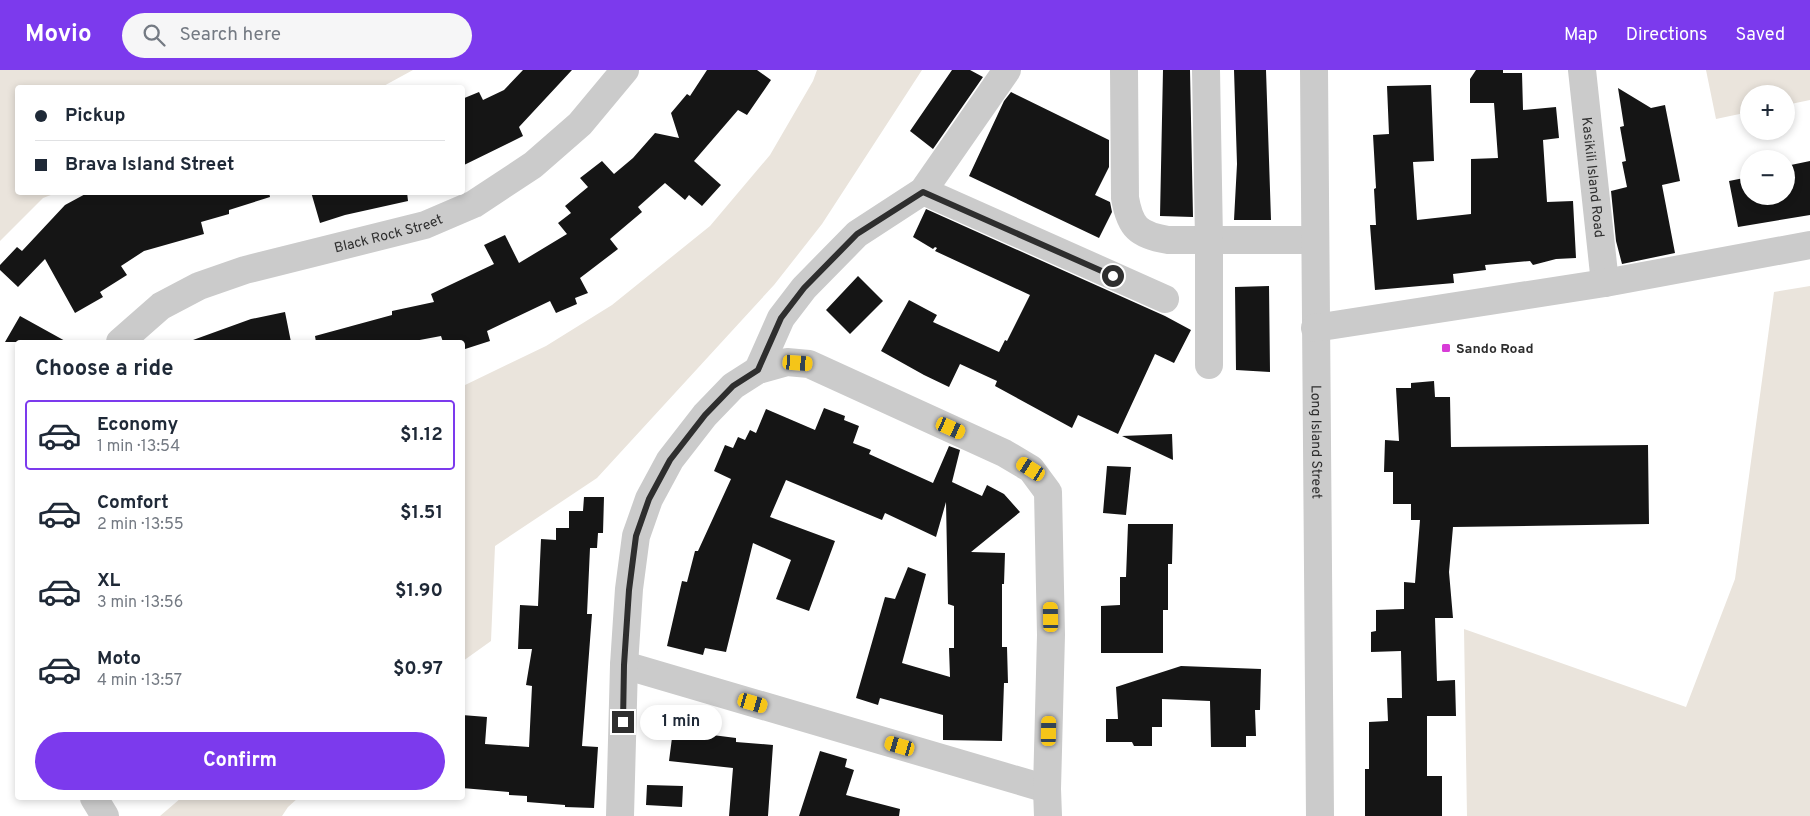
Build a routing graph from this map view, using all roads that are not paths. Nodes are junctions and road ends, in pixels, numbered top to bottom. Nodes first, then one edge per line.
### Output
1 (625, 70) edge
2 (1007, 70) edge
3 (1124, 70) edge
4 (1206, 70) edge
5 (1314, 70) edge
6 (1582, 70) edge
7 (923, 192) junction
8 (1209, 240) junction
9 (1315, 240) junction
10 (1810, 245) edge
11 (1605, 283) junction
12 (1165, 299) dead end
13 (1315, 328) junction
14 (122, 340) edge
15 (1209, 366) dead end
16 (758, 370) junction
17 (624, 665) junction
18 (1047, 789) junction
19 (95, 800) edge
20 (104, 816) edge
21 (620, 816) edge
22 (1048, 816) edge
23 (1320, 816) edge

1 - 14 street, Black Rock Street
2 - 7 street
3 - 8 street
4 - 8 street
5 - 9 street, Long Island Street
6 - 11 street, Kasikili Island Road
7 - 12 street
7 - 16 street
8 - 9 street
8 - 15 street
9 - 13 street, Long Island Street
10 - 11 street
11 - 13 street
13 - 23 street, Long Island Street
16 - 17 street
16 - 18 street
17 - 18 street
17 - 21 street
18 - 22 street
19 - 20 street

